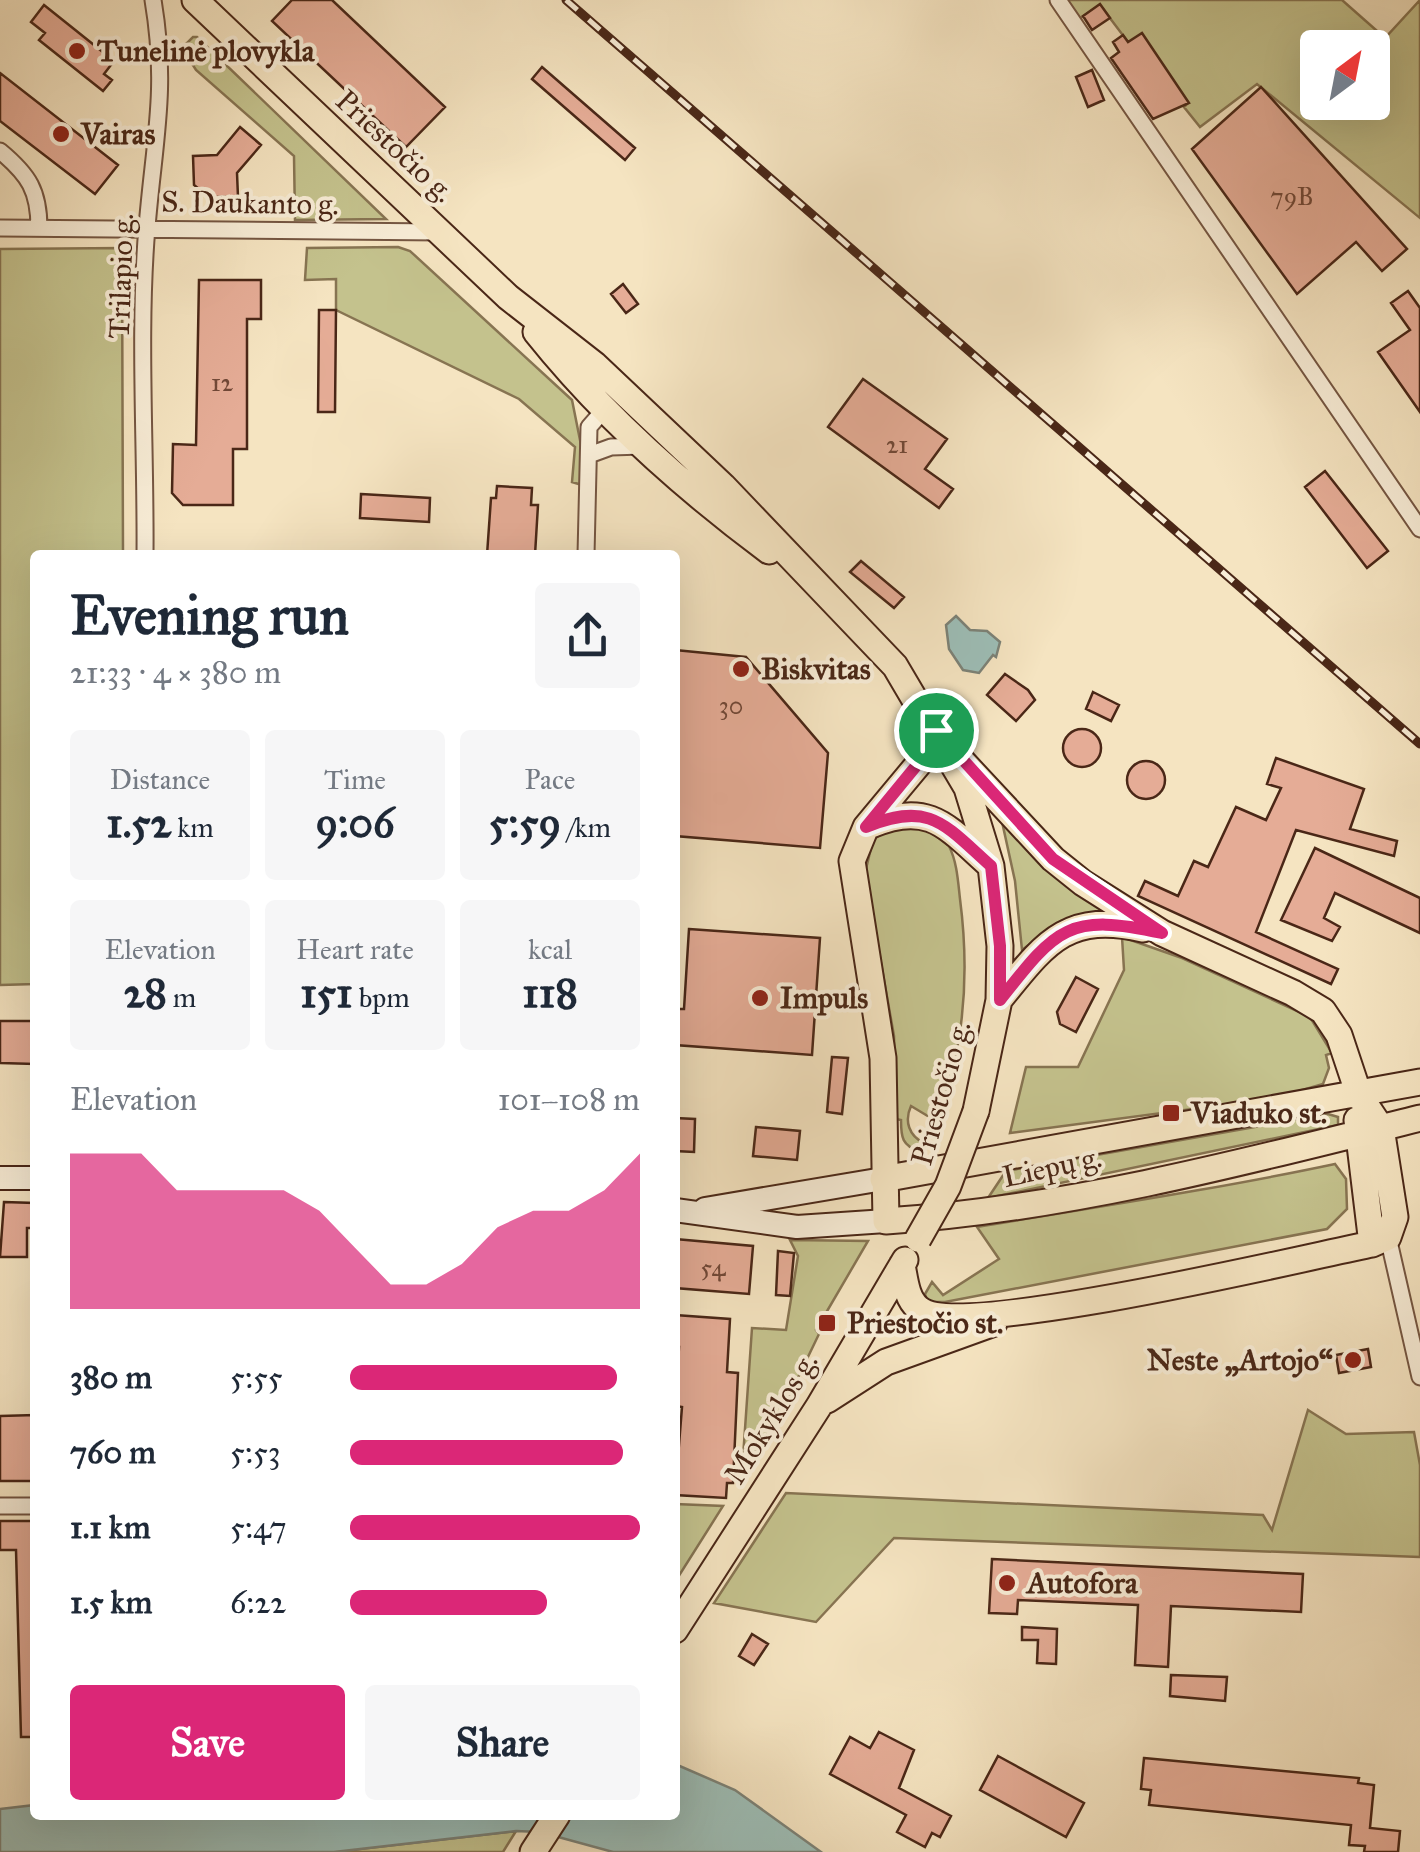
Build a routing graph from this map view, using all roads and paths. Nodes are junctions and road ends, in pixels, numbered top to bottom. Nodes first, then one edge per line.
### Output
1 (153, 0) edge
2 (195, 0) edge
3 (1058, 0) edge
4 (0, 151) edge
5 (0, 228) edge
6 (39, 228) junction
7 (147, 229) junction
8 (440, 232) junction
9 (614, 401) junction
10 (642, 446) junction
11 (589, 455) junction
12 (1420, 530) edge
13 (144, 550) edge
14 (586, 550) edge
15 (823, 592) junction
16 (939, 736) junction
17 (866, 827) junction
18 (991, 866) junction
19 (1162, 933) junction
20 (1000, 1000) junction
21 (1420, 1082) edge
22 (1359, 1095) junction
23 (1420, 1118) edge
24 (1382, 1128) junction
25 (1356, 1137) junction
26 (0, 1178) edge
27 (30, 1178) edge
28 (883, 1179) junction
29 (683, 1211) edge
30 (886, 1221) junction
31 (918, 1239) joint
32 (1380, 1240) junction
33 (902, 1265) junction
34 (1022, 1313) junction
35 (1420, 1377) edge
36 (819, 1406) junction
37 (0, 1506) edge
38 (30, 1506) edge
39 (680, 1622) edge
40 (553, 1820) edge
41 (533, 1852) edge

1 - 7 street, Trilapio g.
2 - 8 main road, Priestočio g.
3 - 12 street
4 - 6 street
5 - 6 street, S. Daukanto g.
6 - 7 street, S. Daukanto g.
7 - 8 street, S. Daukanto g.
7 - 13 street, Trilapio g.
8 - 9 main road, Priestočio g.
9 - 10 main road, Priestočio g.
9 - 11 street
9 - 15 main road, Priestočio g.
10 - 11 street
10 - 15 main road, Priestočio g.
11 - 14 street
15 - 16 main road, Priestočio g.
16 - 17 main road
16 - 18 main road, Priestočio g.
16 - 19 main road
17 - 18 main road
17 - 28 main road
18 - 20 main road, Priestočio g.
19 - 20 main road
19 - 22 main road
20 - 31 main road, Priestočio g., bridge
21 - 22 main road, Liepų g.
22 - 24 main road
22 - 25 main road
22 - 28 main road, Liepų g.
23 - 24 main road, Liepų g.
24 - 25 main road, Liepų g.
24 - 32 main road
25 - 30 main road, Liepų g.
25 - 32 main road
26 - 27 main road
28 - 29 main road, Liepų g.
28 - 30 main road
29 - 30 main road, Liepų g.
31 - 33 main road, Mokyklos g.
32 - 34 main road
32 - 35 street
33 - 34 main road
33 - 36 main road, Mokyklos g.
34 - 36 main road
36 - 39 main road, Mokyklos g.
37 - 38 street
40 - 41 main road

